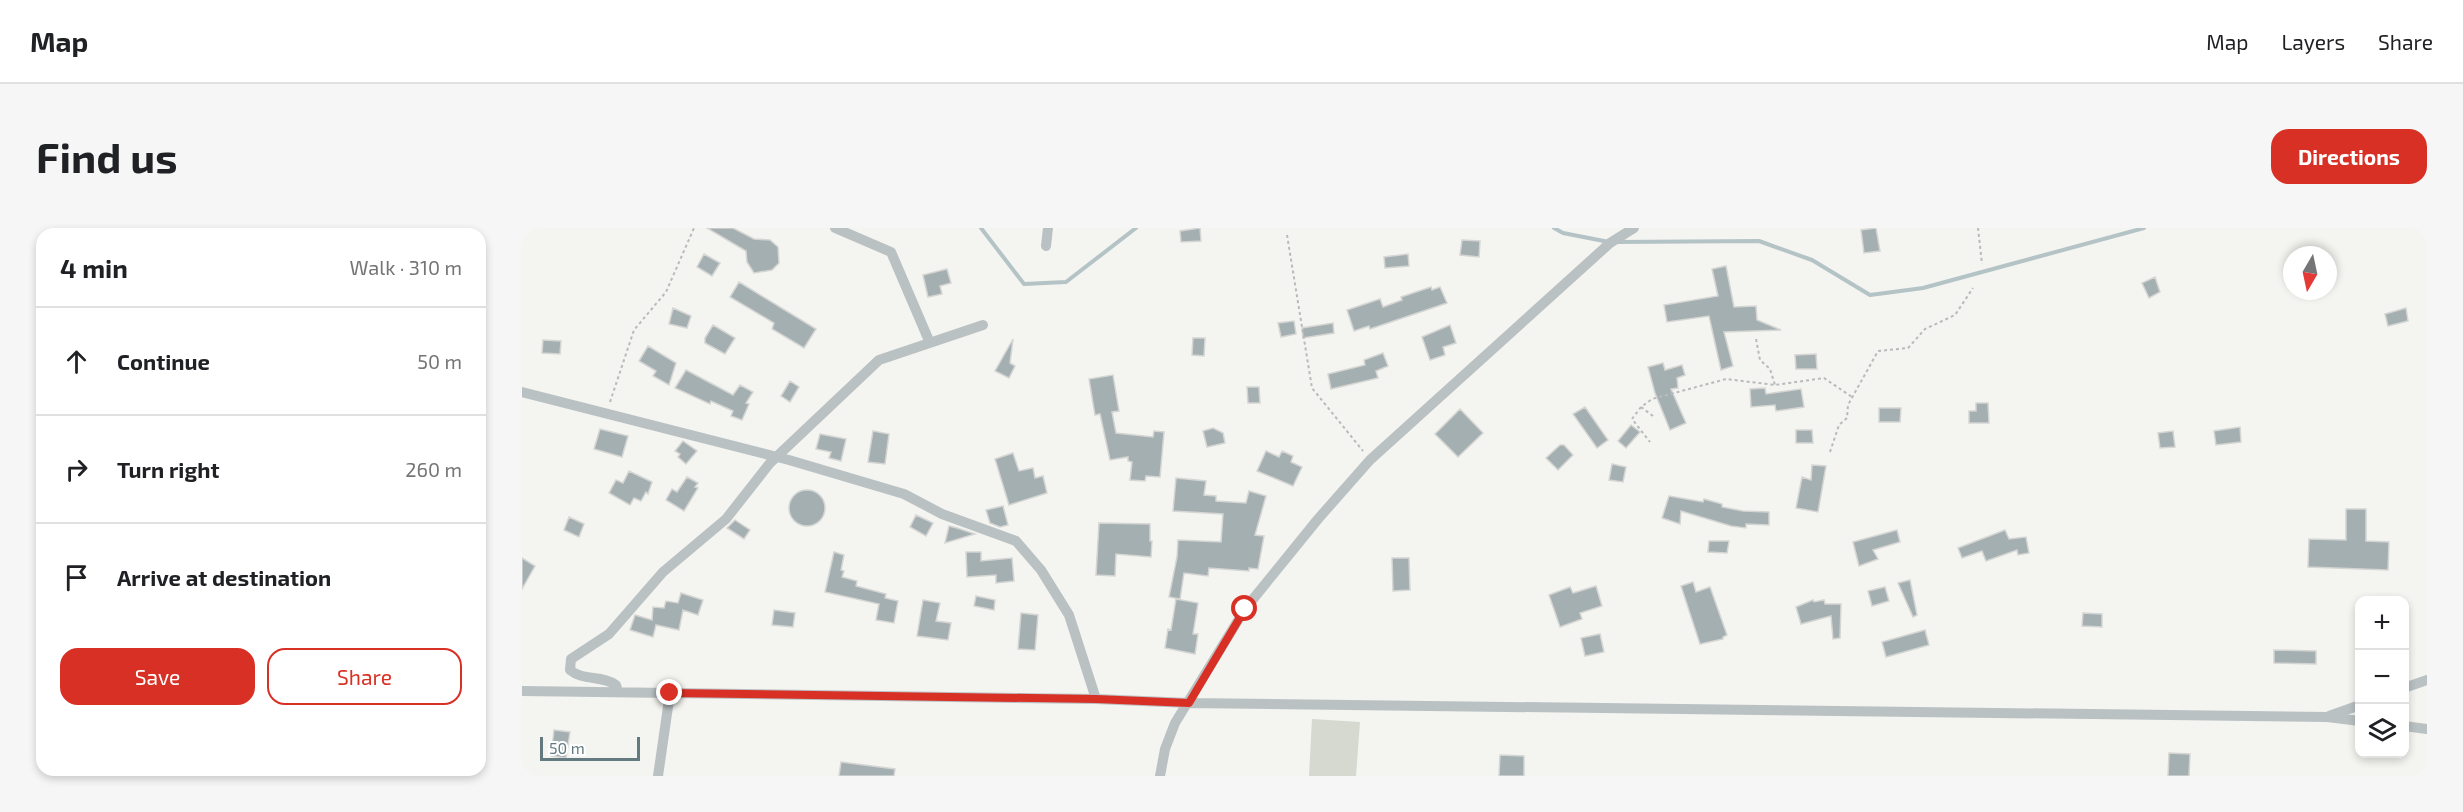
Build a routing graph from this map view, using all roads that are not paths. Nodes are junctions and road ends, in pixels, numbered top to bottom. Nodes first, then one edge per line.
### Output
1 (835, 228) edge
2 (1048, 228) edge
3 (1634, 228) edge
4 (1046, 246) dead end
5 (983, 325) dead end
6 (930, 343) junction
7 (522, 392) edge
8 (776, 457) junction
9 (2427, 680) edge
10 (2409, 686) edge
11 (522, 691) edge
12 (618, 692) junction
13 (670, 693) junction
14 (1096, 699) junction
15 (1189, 703) junction
16 (2355, 707) edge
17 (2327, 717) junction
18 (2355, 720) edge
19 (2409, 727) edge
20 (2427, 729) edge
21 (658, 776) edge
22 (1160, 776) edge

1 - 6 street
2 - 4 street
3 - 15 street
5 - 6 street
6 - 8 street
7 - 8 street
8 - 12 street
8 - 14 street
9 - 10 street
11 - 12 street
12 - 13 street
13 - 14 street
13 - 21 street
14 - 15 street
15 - 17 street
15 - 22 street
16 - 17 street
17 - 18 street
19 - 20 street

